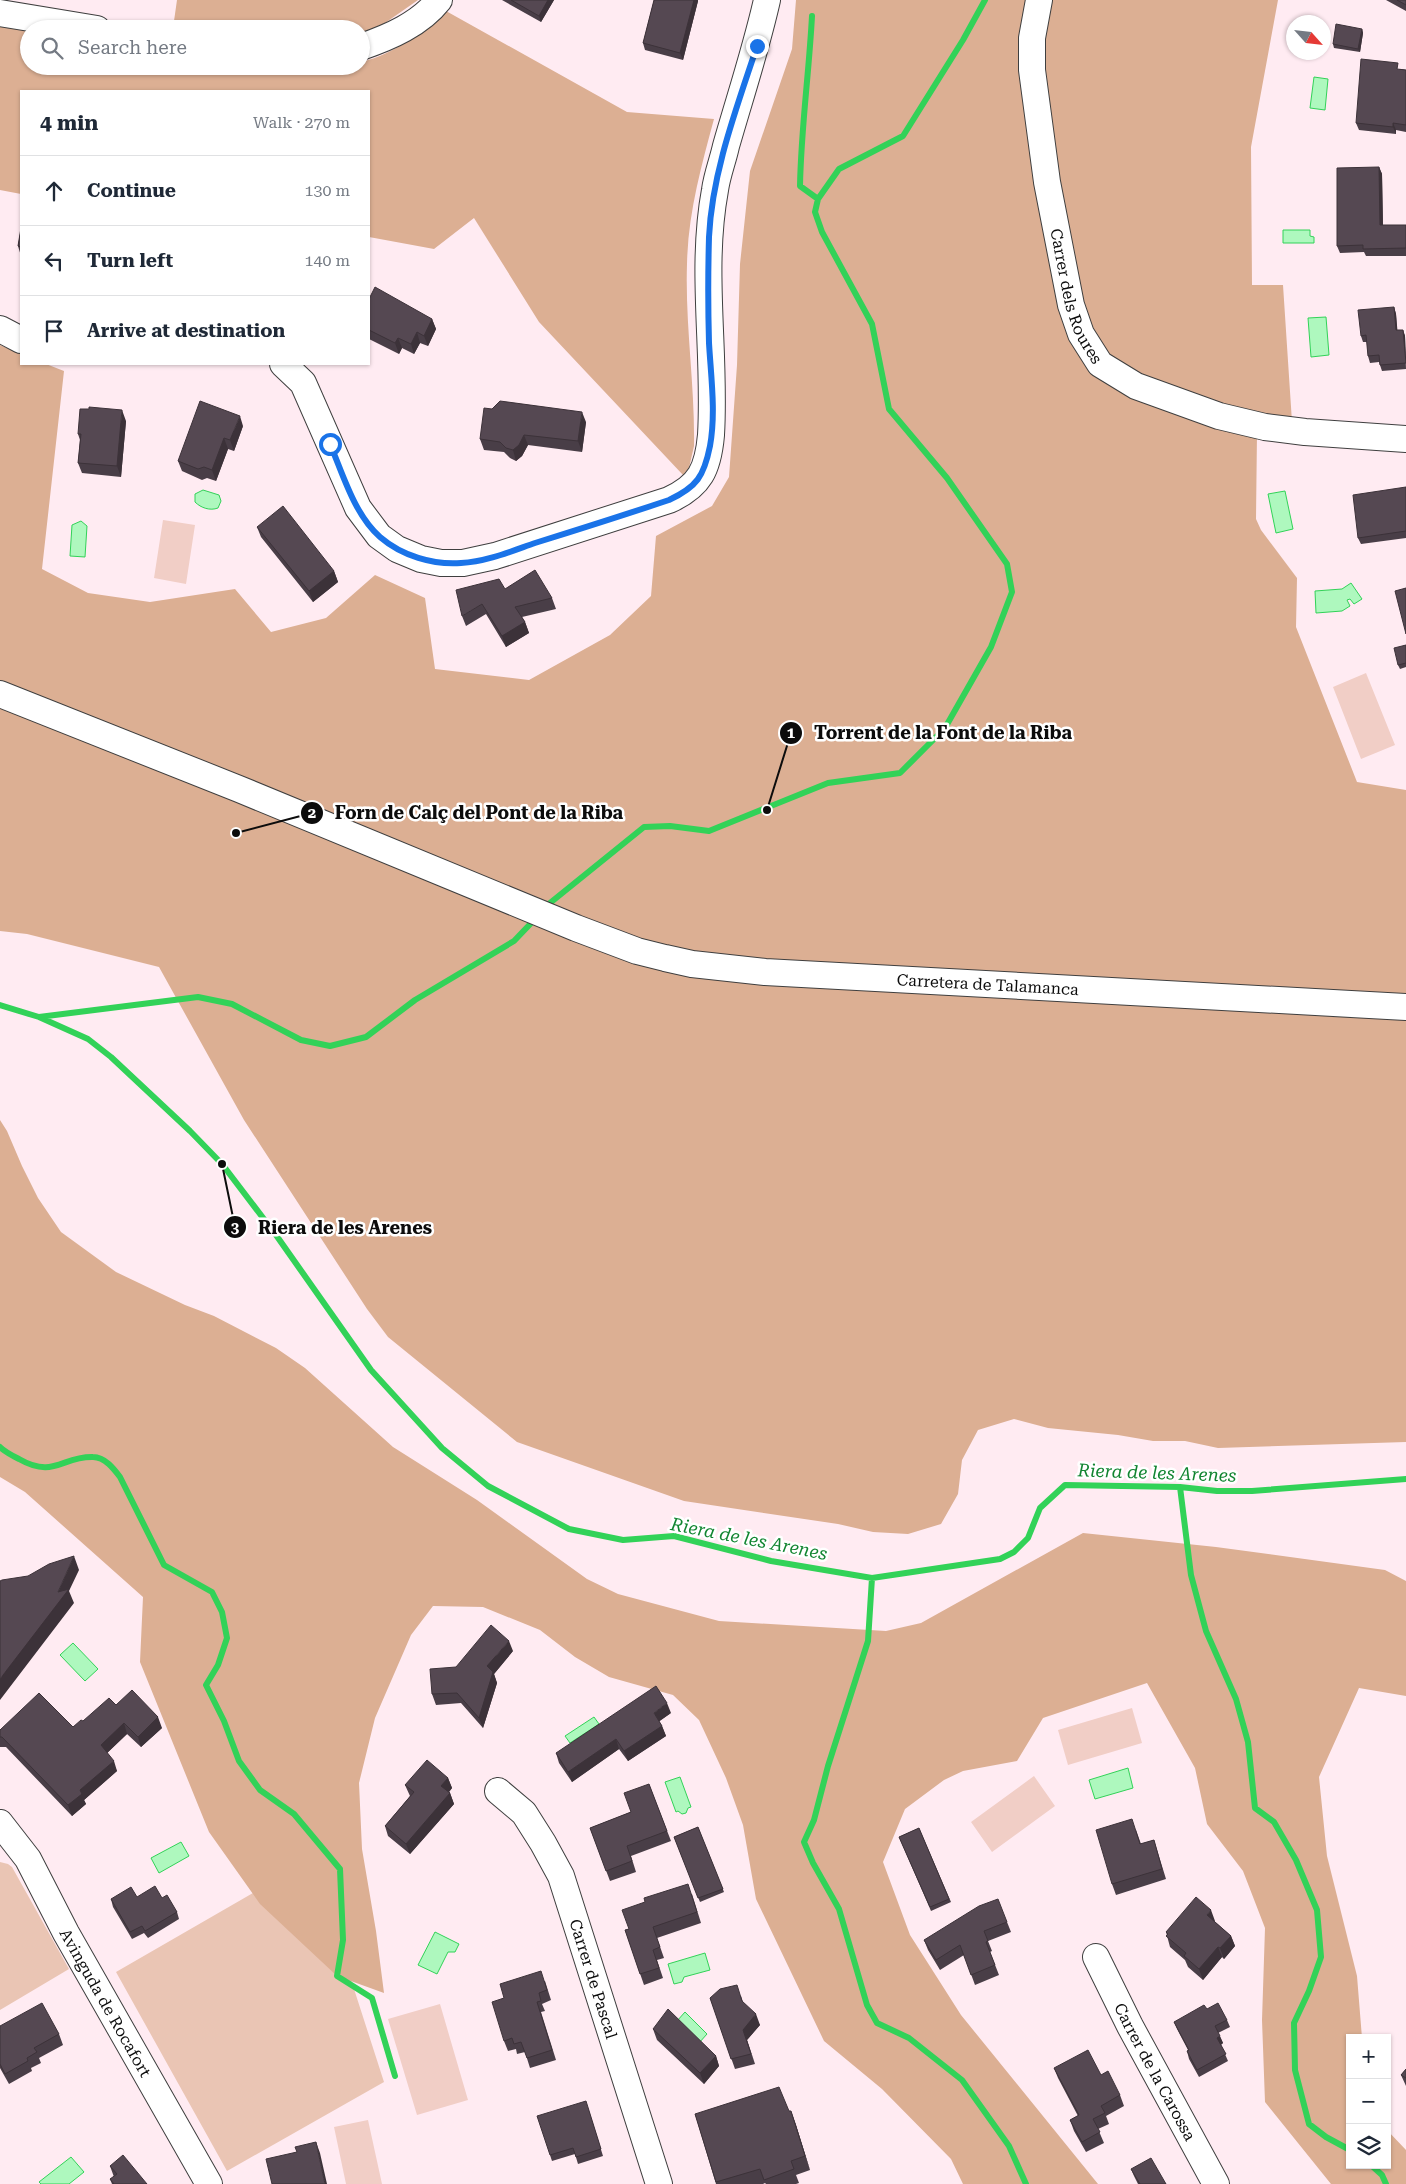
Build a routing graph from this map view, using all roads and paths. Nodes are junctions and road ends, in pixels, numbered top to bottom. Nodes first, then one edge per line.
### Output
1 (439, 0) edge
2 (767, 0) edge
3 (1038, 0) edge
4 (0, 13) edge
5 (42, 20) edge
6 (370, 44) edge
7 (0, 329) edge
8 (20, 339) edge
9 (284, 365) edge
10 (1406, 439) edge
11 (0, 694) edge
12 (1406, 1007) edge
13 (498, 1791) dead end
14 (1, 1826) edge
15 (1096, 1957) dead end
16 (210, 2184) edge
17 (659, 2184) edge
18 (1216, 2184) edge

1 - 6 street
2 - 9 street
3 - 10 street, Carrer dels Roures
4 - 5 street
7 - 8 street
11 - 12 street, Carretera de Talamanca
13 - 17 street, Carrer de Pascal
14 - 16 street, Avinguda de Rocafort
15 - 18 street, Carrer de la Carossa

